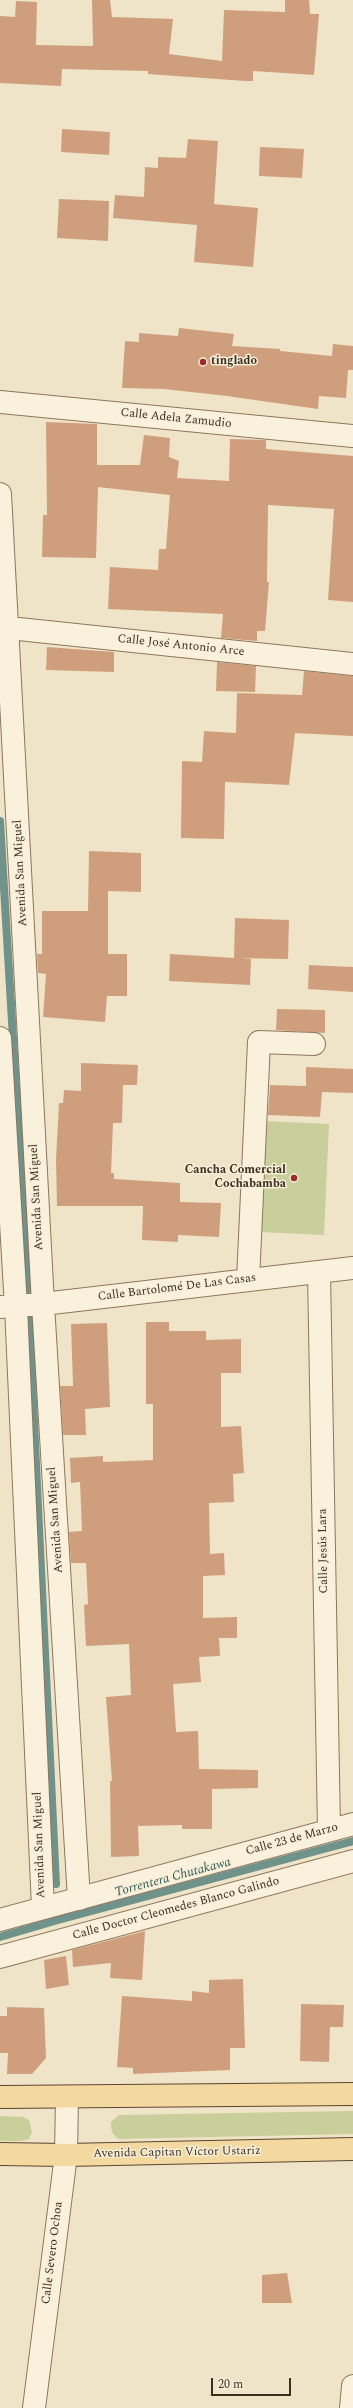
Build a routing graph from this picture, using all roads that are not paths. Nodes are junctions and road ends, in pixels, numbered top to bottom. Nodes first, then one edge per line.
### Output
1 (0, 402) edge
2 (353, 436) edge
3 (0, 494) edge
4 (9, 628) junction
5 (353, 664) edge
6 (0, 1038) edge
7 (314, 1044) dead end
8 (353, 1268) edge
9 (319, 1272) junction
10 (248, 1280) junction
11 (42, 1304) junction
12 (8, 1307) edge
13 (353, 1824) edge
14 (329, 1830) junction
15 (353, 1861) edge
16 (79, 1899) junction
17 (42, 1908) junction
18 (0, 1920) edge
19 (0, 1957) edge
20 (353, 2094) edge
21 (0, 2097) edge
22 (67, 2097) junction
23 (353, 2149) edge
24 (0, 2154) edge
25 (66, 2155) junction
26 (353, 2386) edge
27 (34, 2408) edge
28 (351, 2408) edge

1 - 2 street, Calle Adela Zamudio
3 - 4 street, Avenida San Miguel
4 - 5 street, Calle José Antonio Arce
4 - 11 street, Avenida San Miguel
6 - 12 street, Avenida San Miguel
7 - 10 street
8 - 9 street, Calle Bartolomé De Las Casas
9 - 10 street, Calle Bartolomé De Las Casas
9 - 14 street, Calle Jesús Lara
10 - 11 street, Calle Bartolomé De Las Casas
11 - 12 street, Calle Bartolomé De Las Casas
11 - 16 street, Avenida San Miguel
12 - 17 street, Avenida San Miguel
13 - 14 street, Calle 23 de Marzo
14 - 16 street, Calle 23 de Marzo
15 - 19 street, Calle Doctor Cleomedes Blanco Galindo
16 - 17 street, Calle 23 de Marzo
17 - 18 street, Calle 23 de Marzo
20 - 22 main road
21 - 22 main road
22 - 25 street, Calle Severo Ochoa
23 - 25 main road, Avenida Capitan Víctor Ustariz
24 - 25 main road, Avenida Capitan Víctor Ustariz
25 - 27 street, Calle Severo Ochoa
26 - 28 street

